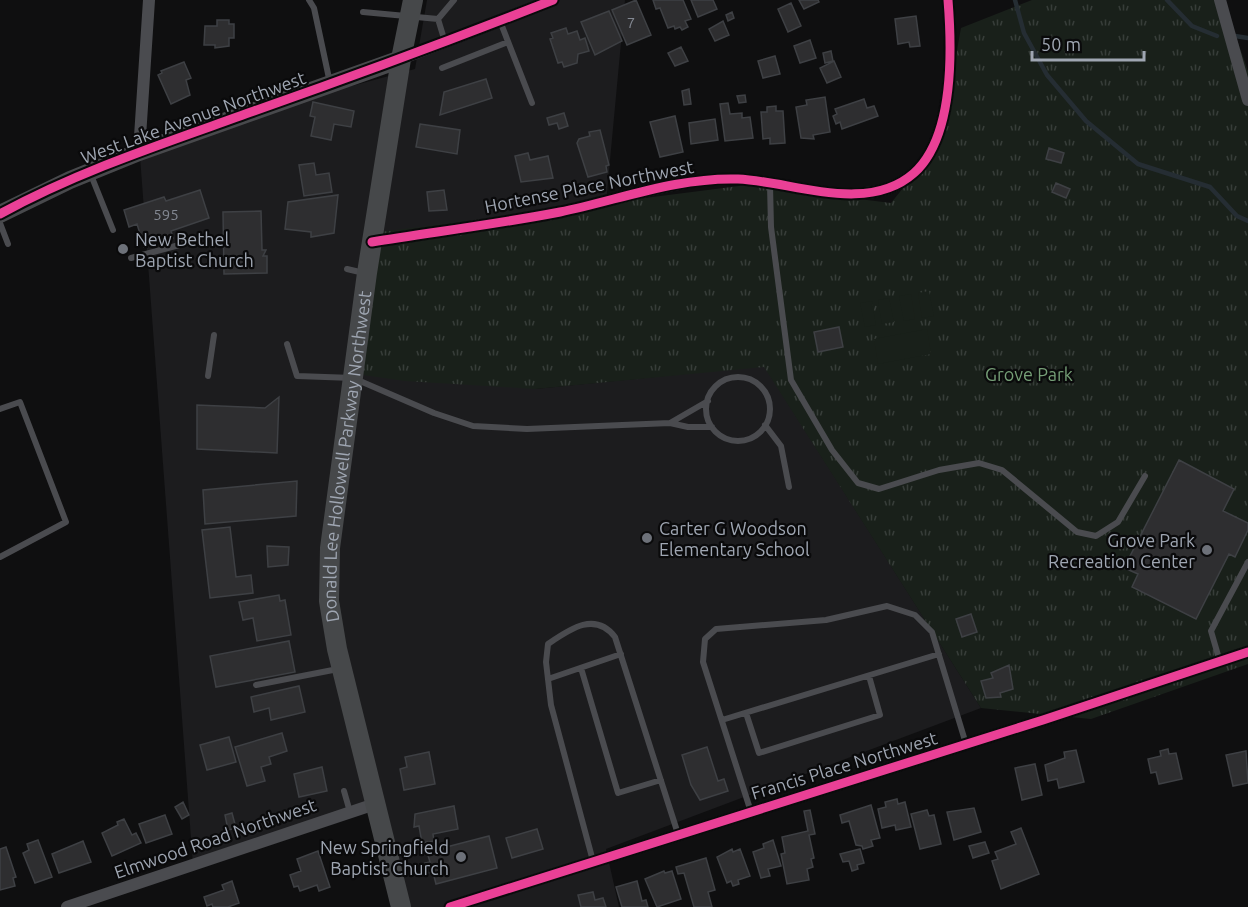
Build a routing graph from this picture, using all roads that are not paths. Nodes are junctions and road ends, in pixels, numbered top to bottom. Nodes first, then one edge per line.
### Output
1 (149, 0) edge
2 (309, 0) edge
3 (454, 0) edge
4 (553, 0) edge
5 (948, 0) edge
6 (1220, 0) edge
7 (412, 8) edge
8 (363, 12) dead end
9 (438, 19) junction
10 (500, 21) junction
11 (444, 42) junction
12 (508, 42) junction
13 (401, 59) junction
14 (442, 68) dead end
15 (330, 84) junction
16 (1246, 95) edge
17 (532, 103) dead end
18 (139, 152) junction
19 (90, 172) junction
20 (770, 185) junction
21 (0, 214) edge
22 (0, 223) edge
23 (113, 230) dead end
24 (372, 242) junction
25 (8, 244) dead end
26 (183, 244) dead end
27 (131, 258) dead end
28 (347, 269) dead end
29 (367, 273) junction
30 (214, 335) dead end
31 (287, 344) dead end
32 (208, 376) dead end
33 (353, 378) junction
34 (708, 401) junction
35 (0, 409) edge
36 (670, 423) junction
37 (765, 425) junction
38 (712, 427) junction
39 (1145, 476) dead end
40 (789, 487) dead end
41 (0, 556) edge
42 (1248, 562) edge
43 (1248, 652) edge
44 (621, 654) junction
45 (939, 654) junction
46 (1220, 662) junction
47 (581, 668) junction
48 (341, 669) junction
49 (869, 676) junction
50 (548, 679) junction
51 (256, 685) dead end
52 (746, 713) junction
53 (723, 720) junction
54 (966, 744) junction
55 (661, 780) junction
56 (344, 791) dead end
57 (375, 804) junction
58 (350, 812) junction
59 (751, 812) junction
60 (678, 835) junction
61 (593, 862) junction
62 (67, 907) edge
63 (401, 907) edge
64 (450, 907) edge

1 - 18 street
2 - 15 lane
3 - 9 lane
4 - 10 street
5 - 20 street, Hortense Place Northwest
6 - 16 street
7 - 8 lane
7 - 9 lane
7 - 13 main road, Donald Lee Hollowell Parkway Northwest
9 - 11 lane
10 - 11 street
10 - 12 lane
11 - 13 street
12 - 14 lane
12 - 17 lane
13 - 15 street, West Lake Avenue Northwest
13 - 24 main road, Donald Lee Hollowell Parkway Northwest
15 - 18 street, West Lake Avenue Northwest
18 - 19 street, West Lake Avenue Northwest
19 - 21 street, West Lake Avenue Northwest
19 - 23 lane
20 - 24 street, Hortense Place Northwest
20 - 39 lane
22 - 25 lane
24 - 29 main road, Donald Lee Hollowell Parkway Northwest
26 - 27 lane
28 - 29 lane
29 - 33 main road, Donald Lee Hollowell Parkway Northwest
30 - 32 lane
31 - 33 lane
33 - 36 lane
33 - 48 main road, Donald Lee Hollowell Parkway Northwest
34 - 36 lane
34 - 37 lane
34 - 38 lane
35 - 41 lane
36 - 38 lane
37 - 38 lane
37 - 40 lane
42 - 46 lane
43 - 46 street, Francis Place Northwest
44 - 47 lane
44 - 50 lane
44 - 55 lane
45 - 49 lane
45 - 53 lane
45 - 54 lane
46 - 54 street, Francis Place Northwest
47 - 50 lane
47 - 55 lane
48 - 51 lane
48 - 57 main road, Donald Lee Hollowell Parkway Northwest
49 - 52 lane
49 - 52 lane
50 - 61 lane
52 - 53 lane
53 - 59 lane
54 - 59 street, Francis Place Northwest
55 - 60 lane
56 - 58 lane
57 - 58 street, Elmwood Road Northwest
57 - 63 main road, Donald Lee Hollowell Parkway Northwest
58 - 62 street, Elmwood Road Northwest
59 - 60 street, Francis Place Northwest
60 - 61 street, Francis Place Northwest
61 - 64 street, Francis Place Northwest

